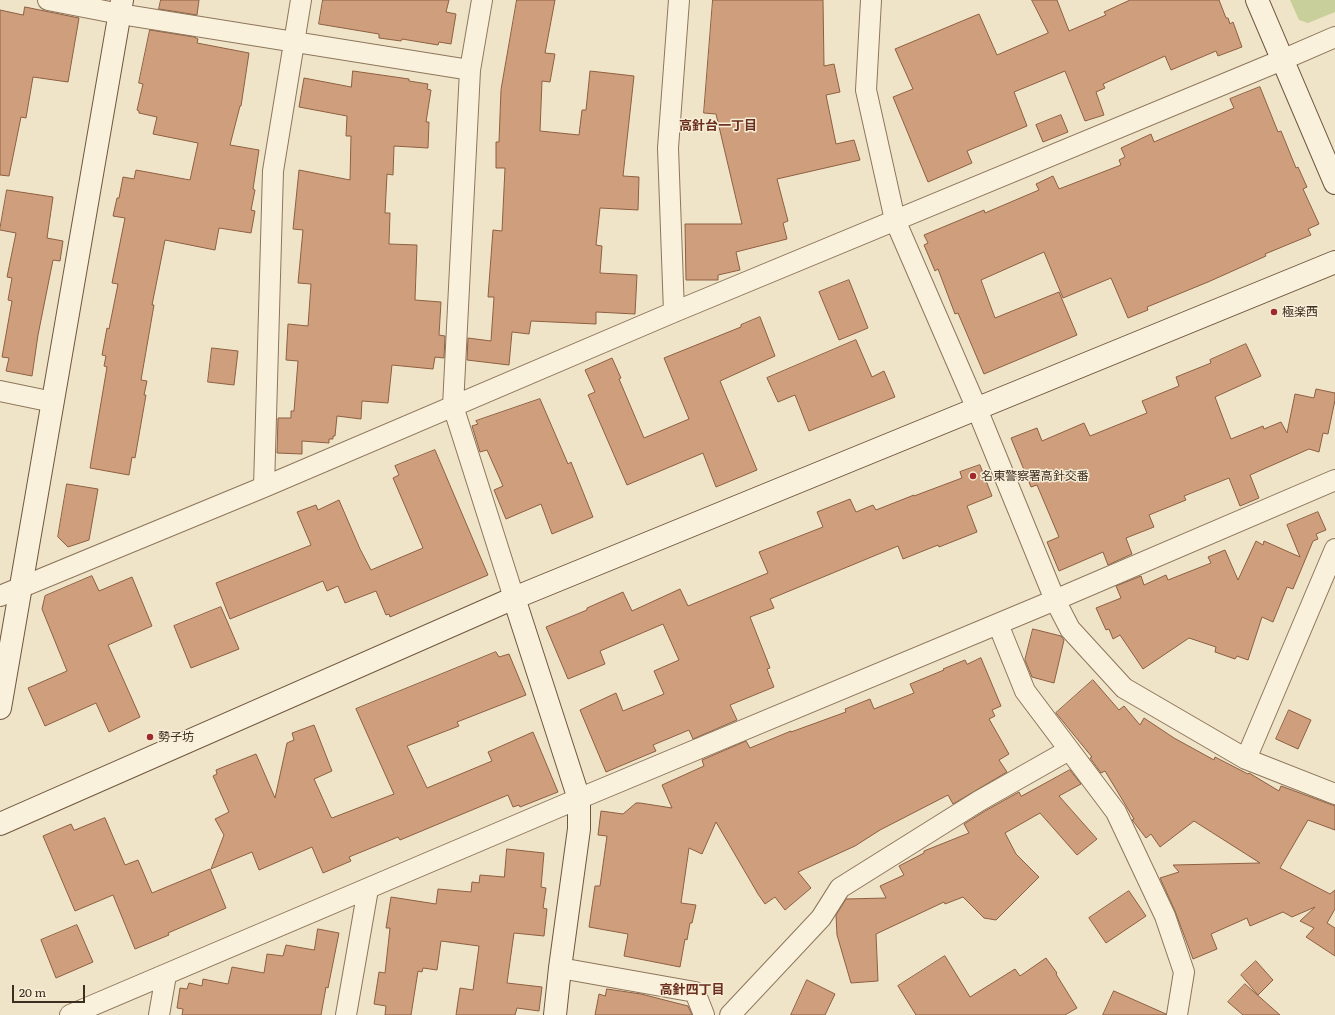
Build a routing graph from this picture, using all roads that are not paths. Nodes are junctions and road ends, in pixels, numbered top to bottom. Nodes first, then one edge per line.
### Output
1 (48, 0) edge
2 (301, 0) edge
3 (482, 0) edge
4 (679, 0) edge
5 (871, 0) edge
6 (1257, 0) edge
7 (121, 7) edge
8 (1335, 37) edge
9 (294, 42) junction
10 (1282, 60) junction
11 (470, 70) junction
12 (1335, 183) edge
13 (895, 220) junction
14 (1335, 262) edge
15 (674, 312) junction
16 (0, 391) edge
17 (53, 402) junction
18 (453, 406) junction
19 (977, 409) junction
20 (1335, 480) edge
21 (264, 487) junction
22 (1335, 549) edge
23 (22, 587) junction
24 (0, 596) edge
25 (514, 598) junction
26 (1055, 600) junction
27 (998, 624) junction
28 (0, 708) edge
29 (1069, 750) junction
30 (1246, 759) junction
31 (1335, 794) edge
32 (579, 799) junction
33 (0, 824) edge
34 (368, 889) junction
35 (560, 968) junction
36 (166, 975) junction
37 (70, 1015) edge
38 (159, 1015) edge
39 (346, 1015) edge
40 (555, 1015) edge
41 (704, 1015) edge
42 (730, 1015) edge
43 (1177, 1015) edge

1 - 7 street
2 - 9 street
3 - 11 street
4 - 15 street
5 - 13 street
6 - 10 street
7 - 9 street
7 - 17 street
8 - 10 street
9 - 11 street
9 - 21 street
10 - 12 street
10 - 13 street
11 - 18 street
13 - 15 street
13 - 19 street
14 - 19 street
15 - 18 street
16 - 17 street
17 - 23 street
18 - 21 street
18 - 25 street
19 - 25 street
19 - 26 street
20 - 26 street
21 - 23 street
22 - 30 street
23 - 24 street
23 - 28 street
25 - 32 street
25 - 33 street
26 - 27 street
26 - 30 street
27 - 29 street
27 - 32 street
29 - 42 street
29 - 43 street
30 - 31 street
32 - 34 street
32 - 35 street
34 - 36 street
34 - 39 street
35 - 40 street
35 - 41 street
36 - 37 street
36 - 38 street

